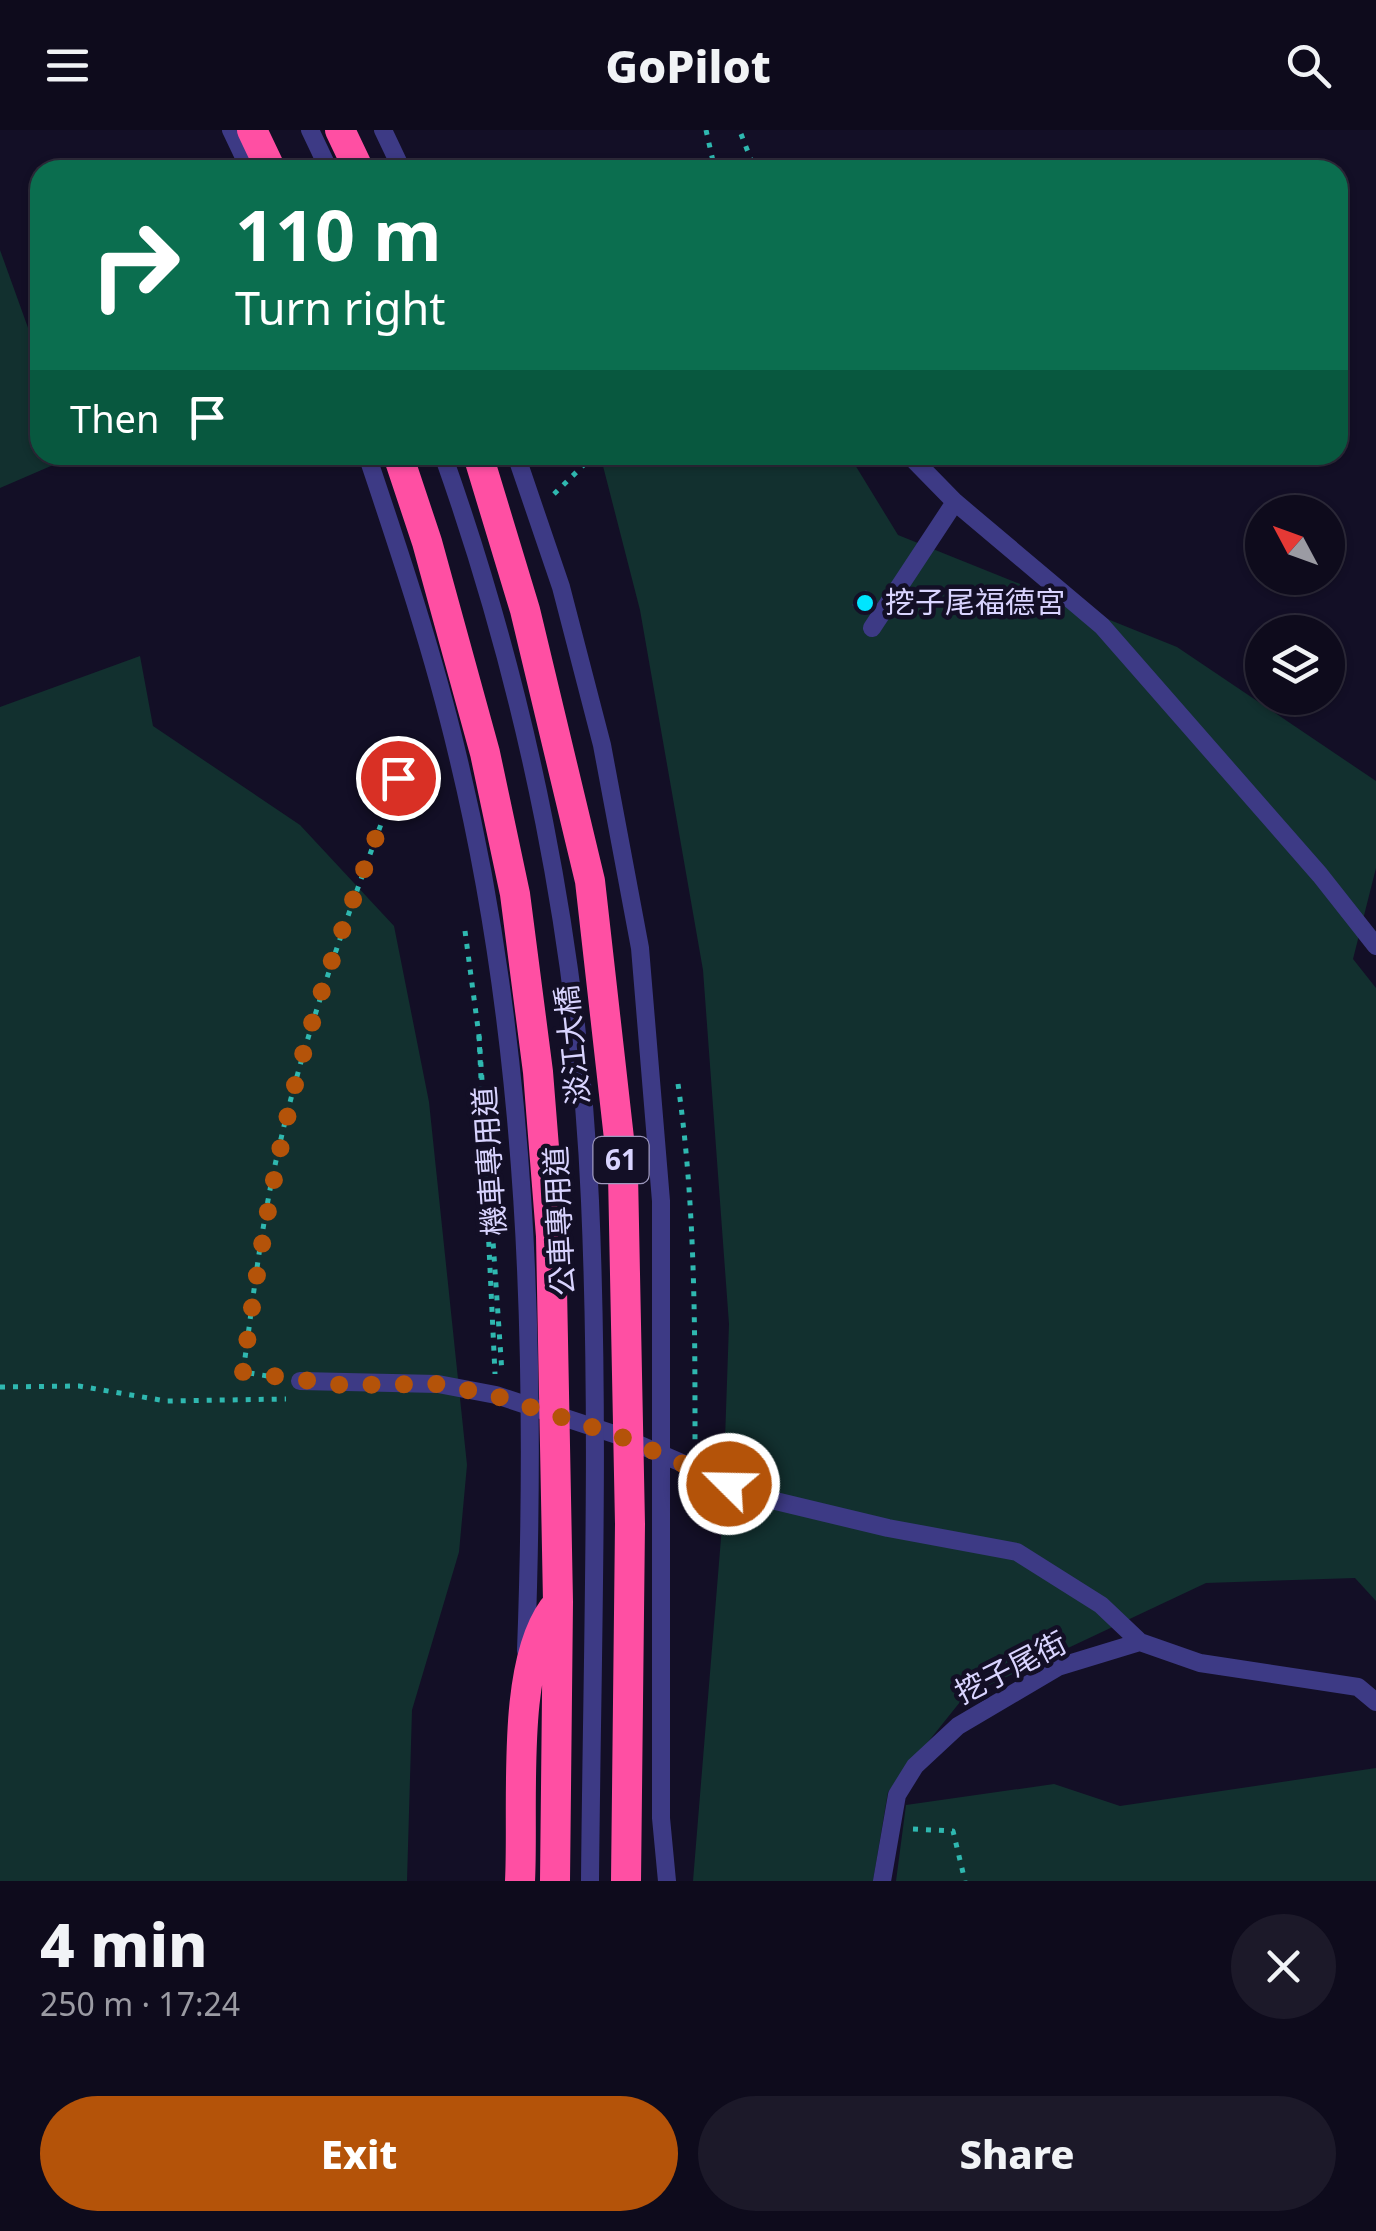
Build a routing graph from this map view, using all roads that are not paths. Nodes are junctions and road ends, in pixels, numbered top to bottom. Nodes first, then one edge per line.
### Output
1 (230, 130) edge
2 (252, 130) edge
3 (310, 130) edge
4 (340, 130) edge
5 (383, 130) edge
6 (245, 160) edge
7 (267, 160) edge
8 (324, 160) edge
9 (355, 160) edge
10 (397, 160) edge
11 (371, 465) edge
12 (401, 465) edge
13 (446, 465) edge
14 (481, 465) edge
15 (519, 465) edge
16 (918, 465) edge
17 (955, 502) junction
18 (872, 628) dead end
19 (1376, 946) edge
20 (300, 1381) road end
21 (558, 1602) junction
22 (1140, 1642) junction
23 (1376, 1702) edge
24 (518, 1881) edge
25 (555, 1881) edge
26 (590, 1881) edge
27 (626, 1881) edge
28 (667, 1881) edge
29 (882, 1881) edge

1 - 6 lane
2 - 7 highway
3 - 8 lane
4 - 9 highway
5 - 10 lane
11 - 24 lane, 機車專用道, bridge
12 - 21 highway, 淡江大橋, bridge
13 - 26 lane, 公車專用道, bridge
14 - 27 highway, 淡江大橋 / 61, bridge
15 - 28 lane, bridge
16 - 17 lane
17 - 18 lane
17 - 19 lane
20 - 22 lane
21 - 24 highway, bridge
21 - 25 highway, 淡江大橋, bridge
22 - 23 lane
22 - 29 lane, 挖子尾街

